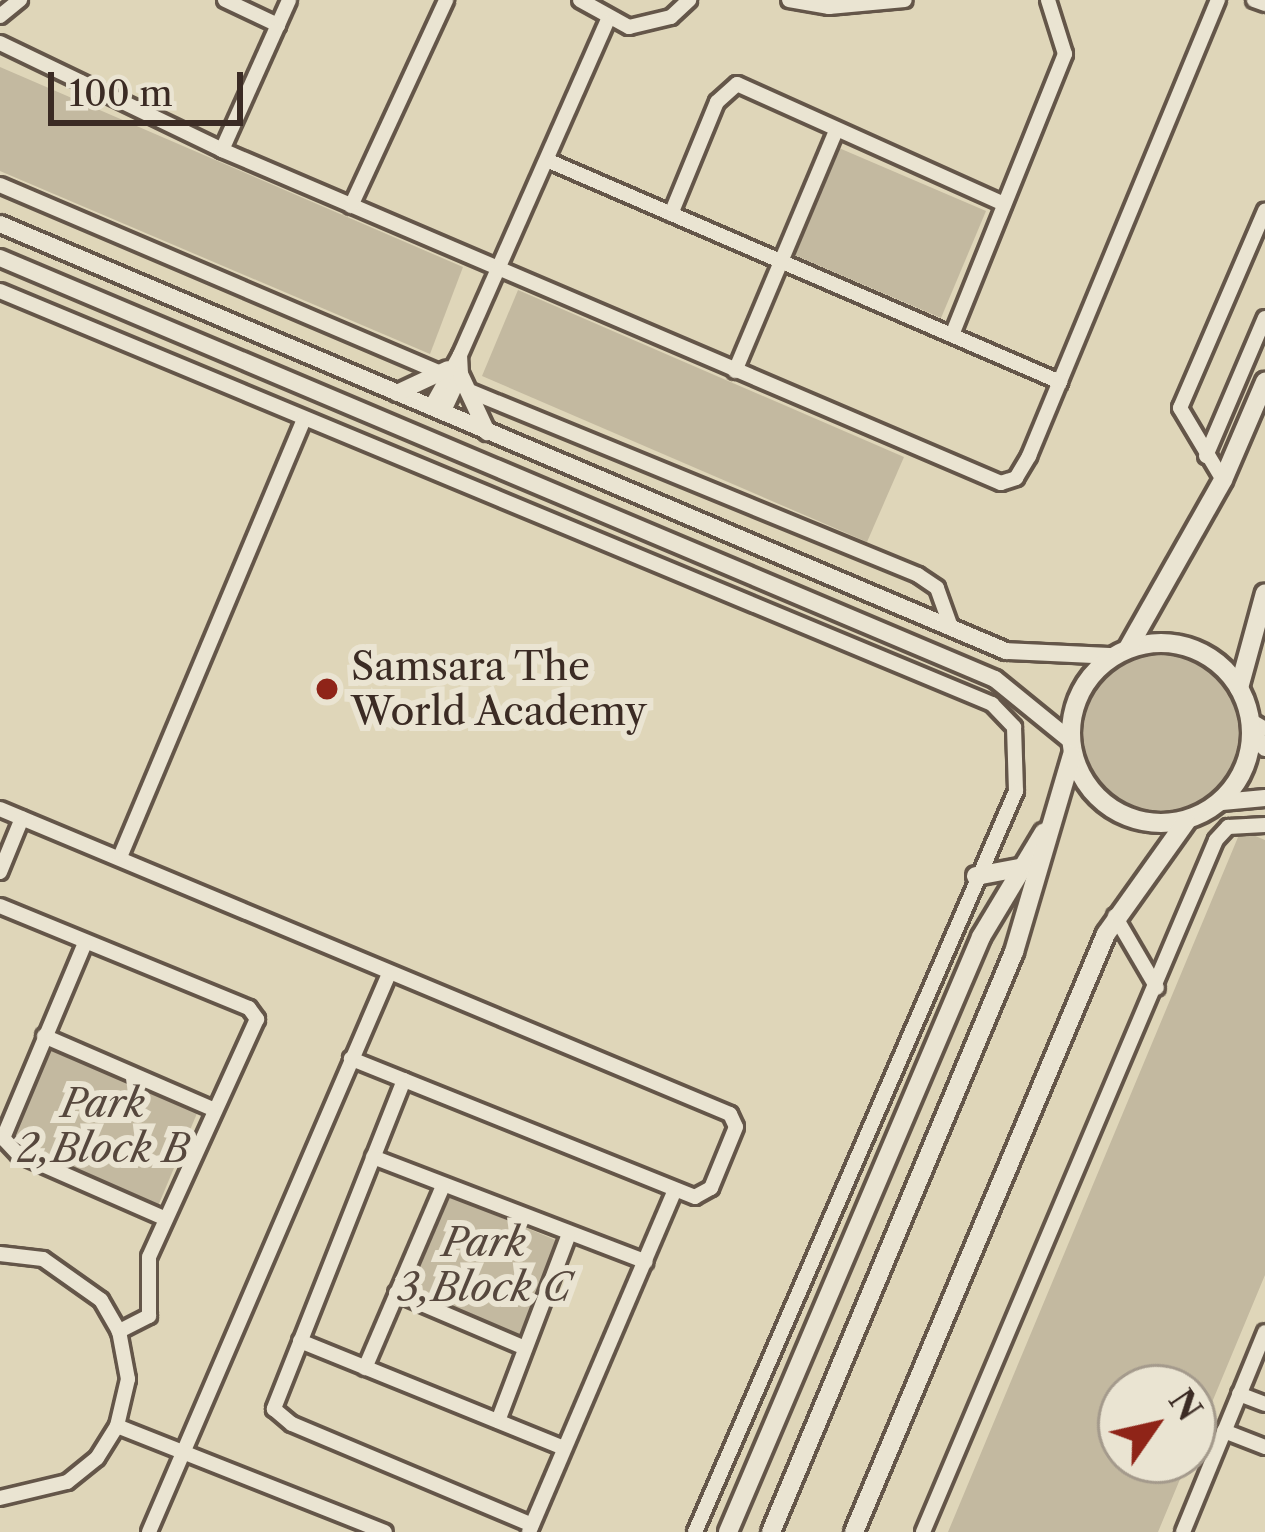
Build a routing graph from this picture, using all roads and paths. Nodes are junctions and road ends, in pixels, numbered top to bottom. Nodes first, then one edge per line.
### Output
1 (20, 0) edge
2 (225, 0) edge
3 (289, 0) edge
4 (446, 0) edge
5 (580, 0) edge
6 (689, 0) edge
7 (789, 0) edge
8 (905, 0) edge
9 (1048, 0) edge
10 (1219, 0) edge
11 (1254, 0) edge
12 (1265, 4) edge
13 (0, 16) edge
14 (607, 22) junction
15 (278, 25) junction
16 (0, 44) edge
17 (836, 131) junction
18 (222, 150) junction
19 (549, 161) junction
20 (0, 185) edge
21 (1004, 204) junction
22 (351, 206) junction
23 (1265, 211) edge
24 (671, 214) junction
25 (0, 224) edge
26 (1, 261) edge
27 (781, 261) junction
28 (502, 271) junction
29 (0, 291) edge
30 (1265, 318) edge
31 (952, 335) junction
32 (452, 368) junction
33 (735, 371) junction
34 (1060, 382) junction
35 (1265, 382) edge
36 (472, 392) junction
37 (397, 393) junction
38 (437, 410) junction
39 (304, 420) junction
40 (487, 432) junction
41 (1206, 456) junction
42 (1223, 480) junction
43 (1265, 593) edge
44 (951, 628) junction
45 (922, 647) junction
46 (1120, 652) junction
47 (893, 663) junction
48 (1240, 688) junction
49 (1258, 733) edge
50 (1071, 747) junction
51 (1265, 797) edge
52 (1064, 800) junction
53 (1222, 802) junction
54 (0, 809) edge
55 (22, 818) junction
56 (1186, 822) junction
57 (1265, 825) edge
58 (120, 857) junction
59 (1024, 867) junction
60 (0, 872) edge
61 (976, 876) junction
62 (0, 906) edge
63 (1115, 916) junction
64 (86, 943) junction
65 (388, 976) junction
66 (1157, 988) junction
67 (44, 1036) junction
68 (351, 1059) junction
69 (404, 1080) junction
70 (213, 1109) junction
71 (373, 1157) junction
72 (443, 1186) junction
73 (674, 1190) junction
74 (164, 1218) junction
75 (568, 1237) junction
76 (0, 1254) edge
77 (646, 1262) junction
78 (396, 1294) junction
79 (119, 1331) junction
80 (1265, 1332) edge
81 (300, 1341) junction
82 (525, 1348) junction
83 (365, 1368) junction
84 (1239, 1394) junction
85 (1265, 1404) edge
86 (498, 1421) junction
87 (117, 1426) junction
88 (1224, 1431) junction
89 (186, 1447) junction
90 (1265, 1447) edge
91 (563, 1448) junction
92 (0, 1498) edge
93 (530, 1528) edge
94 (149, 1532) edge
95 (385, 1532) edge
96 (695, 1532) edge
97 (728, 1532) edge
98 (771, 1532) edge
99 (854, 1532) edge
100 (922, 1532) edge
101 (1183, 1532) edge

1 - 13 street
2 - 15 street
3 - 15 street
4 - 22 street
5 - 14 street
6 - 14 street
7 - 8 street
9 - 21 street
10 - 34 street
11 - 12 street
14 - 19 street
15 - 18 street
16 - 18 street
17 - 21 street
17 - 24 street
17 - 27 street
18 - 22 street
19 - 24 street
19 - 28 street
20 - 32 street
21 - 31 street
22 - 28 street
23 - 41 street
24 - 27 street
25 - 37 street
26 - 45 street
27 - 31 street
27 - 33 street
28 - 32 street
28 - 33 street
29 - 39 street
30 - 41 street
31 - 34 street
32 - 36 street
32 - 37 street
32 - 38 street
33 - 34 street
35 - 42 main road
36 - 40 street
36 - 44 street
37 - 38 street
38 - 40 street
39 - 47 street
39 - 58 street
40 - 44 street
41 - 42 street
42 - 46 main road
43 - 48 main road
44 - 46 street
45 - 47 street
45 - 50 street
46 - 48 main road
46 - 50 main road
47 - 61 street
48 - 49 main road
49 - 53 main road
50 - 52 main road
50 - 56 main road
51 - 53 street
52 - 59 main road
52 - 98 main road
53 - 56 main road
54 - 55 street
55 - 58 street
55 - 60 street
56 - 63 main road
57 - 66 street
58 - 65 street
59 - 61 main road
59 - 97 main road
61 - 96 street
62 - 64 street
63 - 66 street
63 - 99 main road
64 - 67 street
64 - 70 street
65 - 68 street
65 - 73 street
66 - 100 street
67 - 70 street
67 - 74 street
68 - 69 street
68 - 89 street
69 - 71 street
69 - 73 street
70 - 74 street
71 - 72 street
71 - 81 street
72 - 75 street
72 - 78 street
73 - 77 street
74 - 79 street
75 - 77 street
75 - 82 street
76 - 79 street
77 - 91 street
78 - 82 street
78 - 83 street
79 - 87 street
80 - 84 street
81 - 83 street
81 - 93 street
82 - 86 street
83 - 86 street
84 - 85 street
84 - 88 street
86 - 91 street
87 - 89 street
87 - 92 street
88 - 90 street
88 - 101 street
89 - 94 street
89 - 95 street
91 - 93 street

